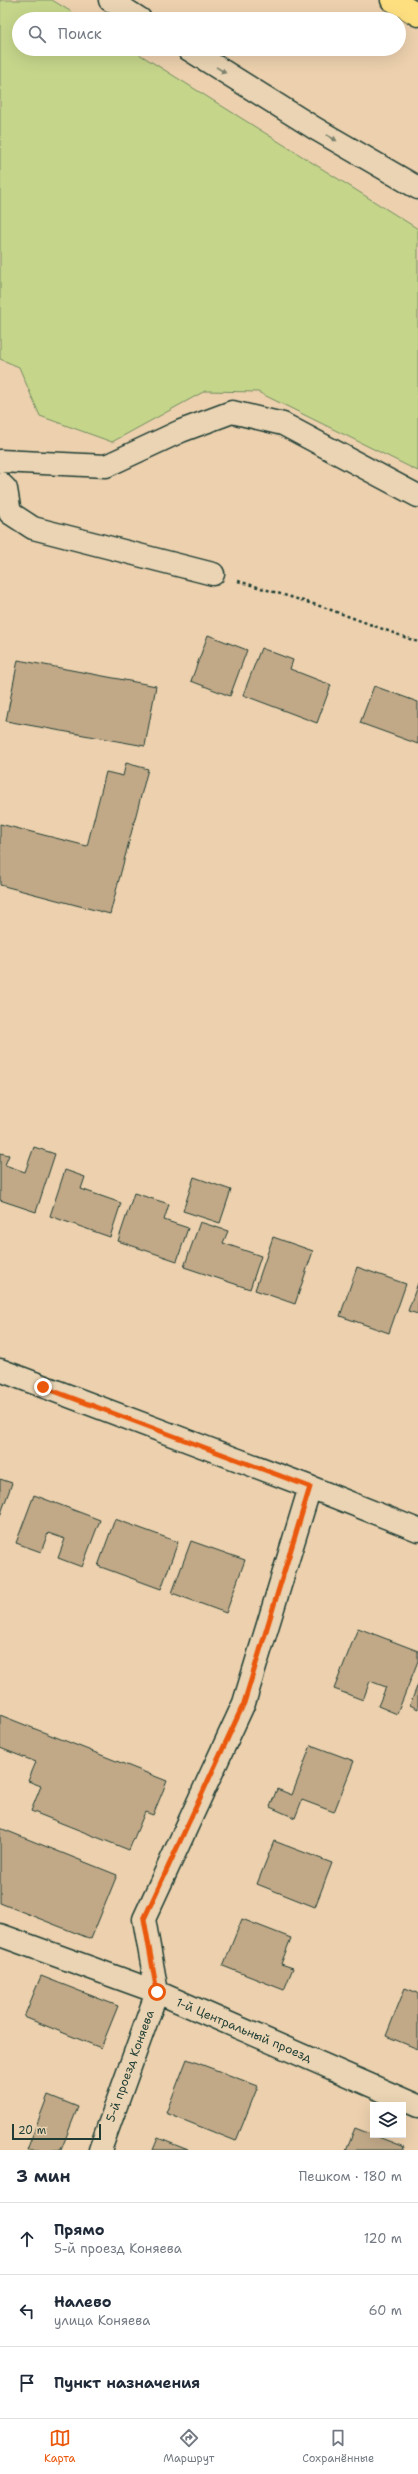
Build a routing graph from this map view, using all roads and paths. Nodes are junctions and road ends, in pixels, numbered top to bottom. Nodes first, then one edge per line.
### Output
1 (110, 0) edge
2 (392, 0) edge
3 (129, 12) edge
4 (418, 15) edge
5 (199, 56) edge
6 (418, 188) edge
7 (0, 461) edge
8 (0, 483) edge
9 (418, 496) edge
10 (213, 574) joint
11 (418, 642) edge
12 (0, 1370) edge
13 (310, 1487) junction
14 (418, 1530) edge
15 (0, 1935) edge
16 (157, 1992) junction
17 (418, 2106) edge
18 (100, 2150) edge

1 - 3 street
2 - 4 highway
5 -> 6 street
7 - 9 street
8 - 10 street
10 - 11 path
12 - 13 street
13 - 14 street
13 - 16 street, 5-й проезд Коняева
15 - 16 street, 1-й Центральный проезд
16 - 17 street, 1-й Центральный проезд
16 - 18 street, 5-й проезд Коняева

